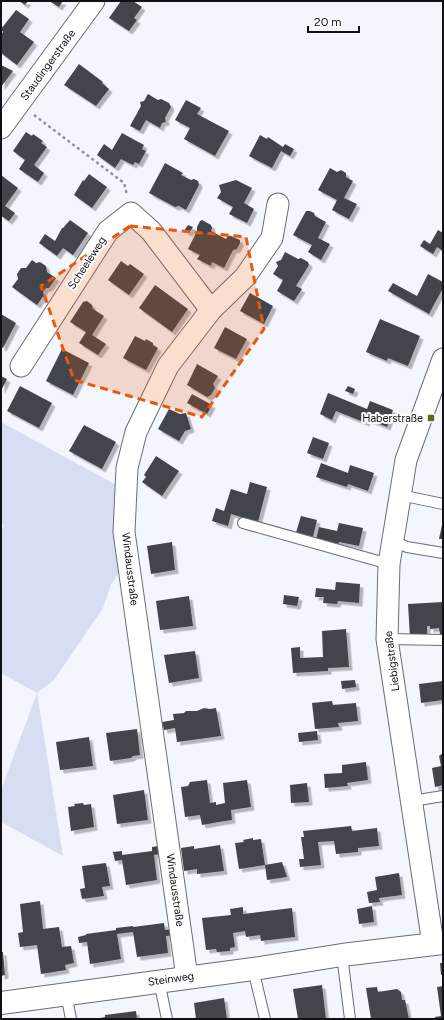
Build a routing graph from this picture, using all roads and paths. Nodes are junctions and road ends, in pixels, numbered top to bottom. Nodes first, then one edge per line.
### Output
1 (94, 1) edge
2 (19, 103) junction
3 (1, 128) edge
4 (278, 204) dead end
5 (131, 213) junction
6 (211, 310) junction
7 (443, 359) edge
8 (21, 366) dead end
9 (400, 494) junction
10 (443, 504) edge
11 (243, 523) dead end
12 (393, 541) junction
13 (443, 553) edge
14 (389, 564) junction
15 (387, 640) junction
16 (443, 640) edge
17 (443, 796) edge
18 (412, 800) junction
19 (438, 944) edge
20 (342, 955) junction
21 (253, 969) junction
22 (187, 977) junction
23 (159, 981) junction
24 (66, 994) junction
25 (1, 1003) edge
26 (71, 1019) edge
27 (167, 1019) edge
28 (265, 1019) edge
29 (350, 1019) edge

1 - 2 street, Staudingerstraße
2 - 3 street, Staudingerstraße
2 - 5 path
4 - 6 street, Windausstraße
5 - 6 street
5 - 8 street, Scheeleweg
6 - 22 street, Windausstraße
7 - 9 street, Liebigstraße
9 - 10 lane
9 - 12 street, Liebigstraße
11 - 14 lane
12 - 13 lane
12 - 14 street, Liebigstraße
14 - 15 street, Liebigstraße
15 - 16 lane
15 - 18 street, Liebigstraße
17 - 18 lane
18 - 19 street, Liebigstraße
19 - 20 street, Steinweg
20 - 21 street, Steinweg
20 - 29 lane
21 - 22 street, Steinweg
21 - 28 lane
22 - 23 street, Steinweg
23 - 24 street, Steinweg
23 - 27 lane
24 - 25 street, Steinweg
24 - 26 lane

